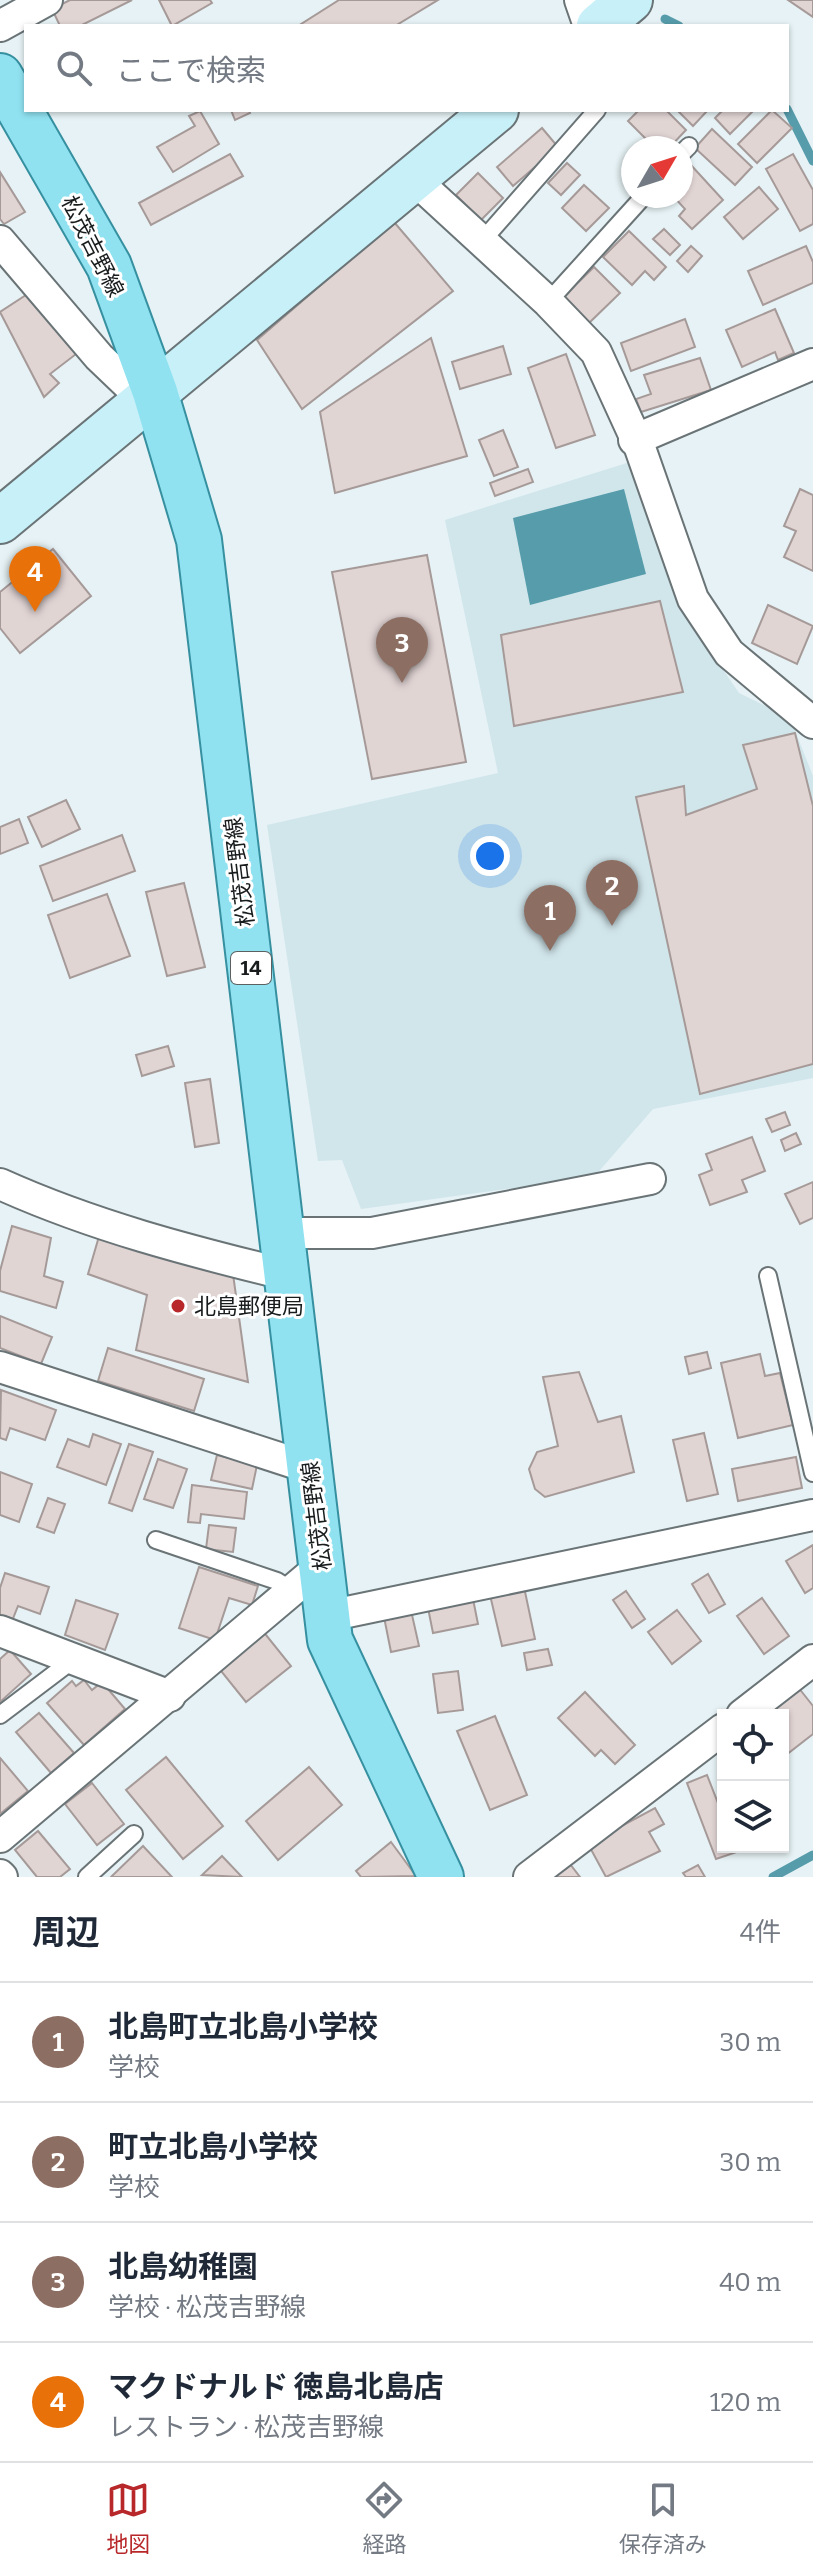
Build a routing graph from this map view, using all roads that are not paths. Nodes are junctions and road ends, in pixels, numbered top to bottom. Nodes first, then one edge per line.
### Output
1 (47, 0) edge
2 (580, 0) edge
3 (630, 0) edge
4 (588, 24) edge
5 (601, 24) edge
6 (0, 26) edge
7 (0, 76) edge
8 (494, 112) edge
9 (595, 112) edge
10 (413, 178) junction
11 (633, 208) edge
12 (0, 241) edge
13 (482, 241) junction
14 (548, 302) junction
15 (813, 364) edge
16 (150, 396) junction
17 (634, 440) junction
18 (0, 521) edge
19 (813, 723) edge
20 (650, 1179) dead end
21 (0, 1184) edge
22 (286, 1254) junction
23 (768, 1276) dead end
24 (0, 1367) edge
25 (310, 1468) junction
26 (813, 1473) edge
27 (813, 1515) edge
28 (156, 1540) dead end
29 (307, 1578) junction
30 (328, 1616) junction
31 (0, 1631) edge
32 (74, 1659) junction
33 (813, 1660) edge
34 (170, 1696) junction
35 (750, 1709) edge
36 (0, 1715) edge
37 (717, 1734) edge
38 (134, 1834) dead end
39 (0, 1837) edge
40 (87, 1877) edge
41 (441, 1877) edge
42 (529, 1877) edge

1 - 6 street
2 - 4 street
3 - 5 street
7 - 16 main road, 松茂吉野線 / 14
8 - 10 street
9 - 13 lane
10 - 13 street
10 - 16 street
11 - 14 lane
12 - 16 street
13 - 14 street
14 - 17 street
15 - 17 street
16 - 18 street
16 - 22 main road, 松茂吉野線 / 14
17 - 19 street
20 - 22 street
21 - 22 street
22 - 25 main road, 松茂吉野線 / 14
23 - 26 lane
24 - 25 street
25 - 29 main road, 松茂吉野線 / 14
27 - 30 street
28 - 29 lane
29 - 30 main road, 松茂吉野線 / 14
29 - 34 street
30 - 41 main road, 松茂吉野線 / 14
31 - 32 street
32 - 34 street
32 - 36 lane
33 - 35 street
34 - 39 street
37 - 42 street
38 - 40 lane

